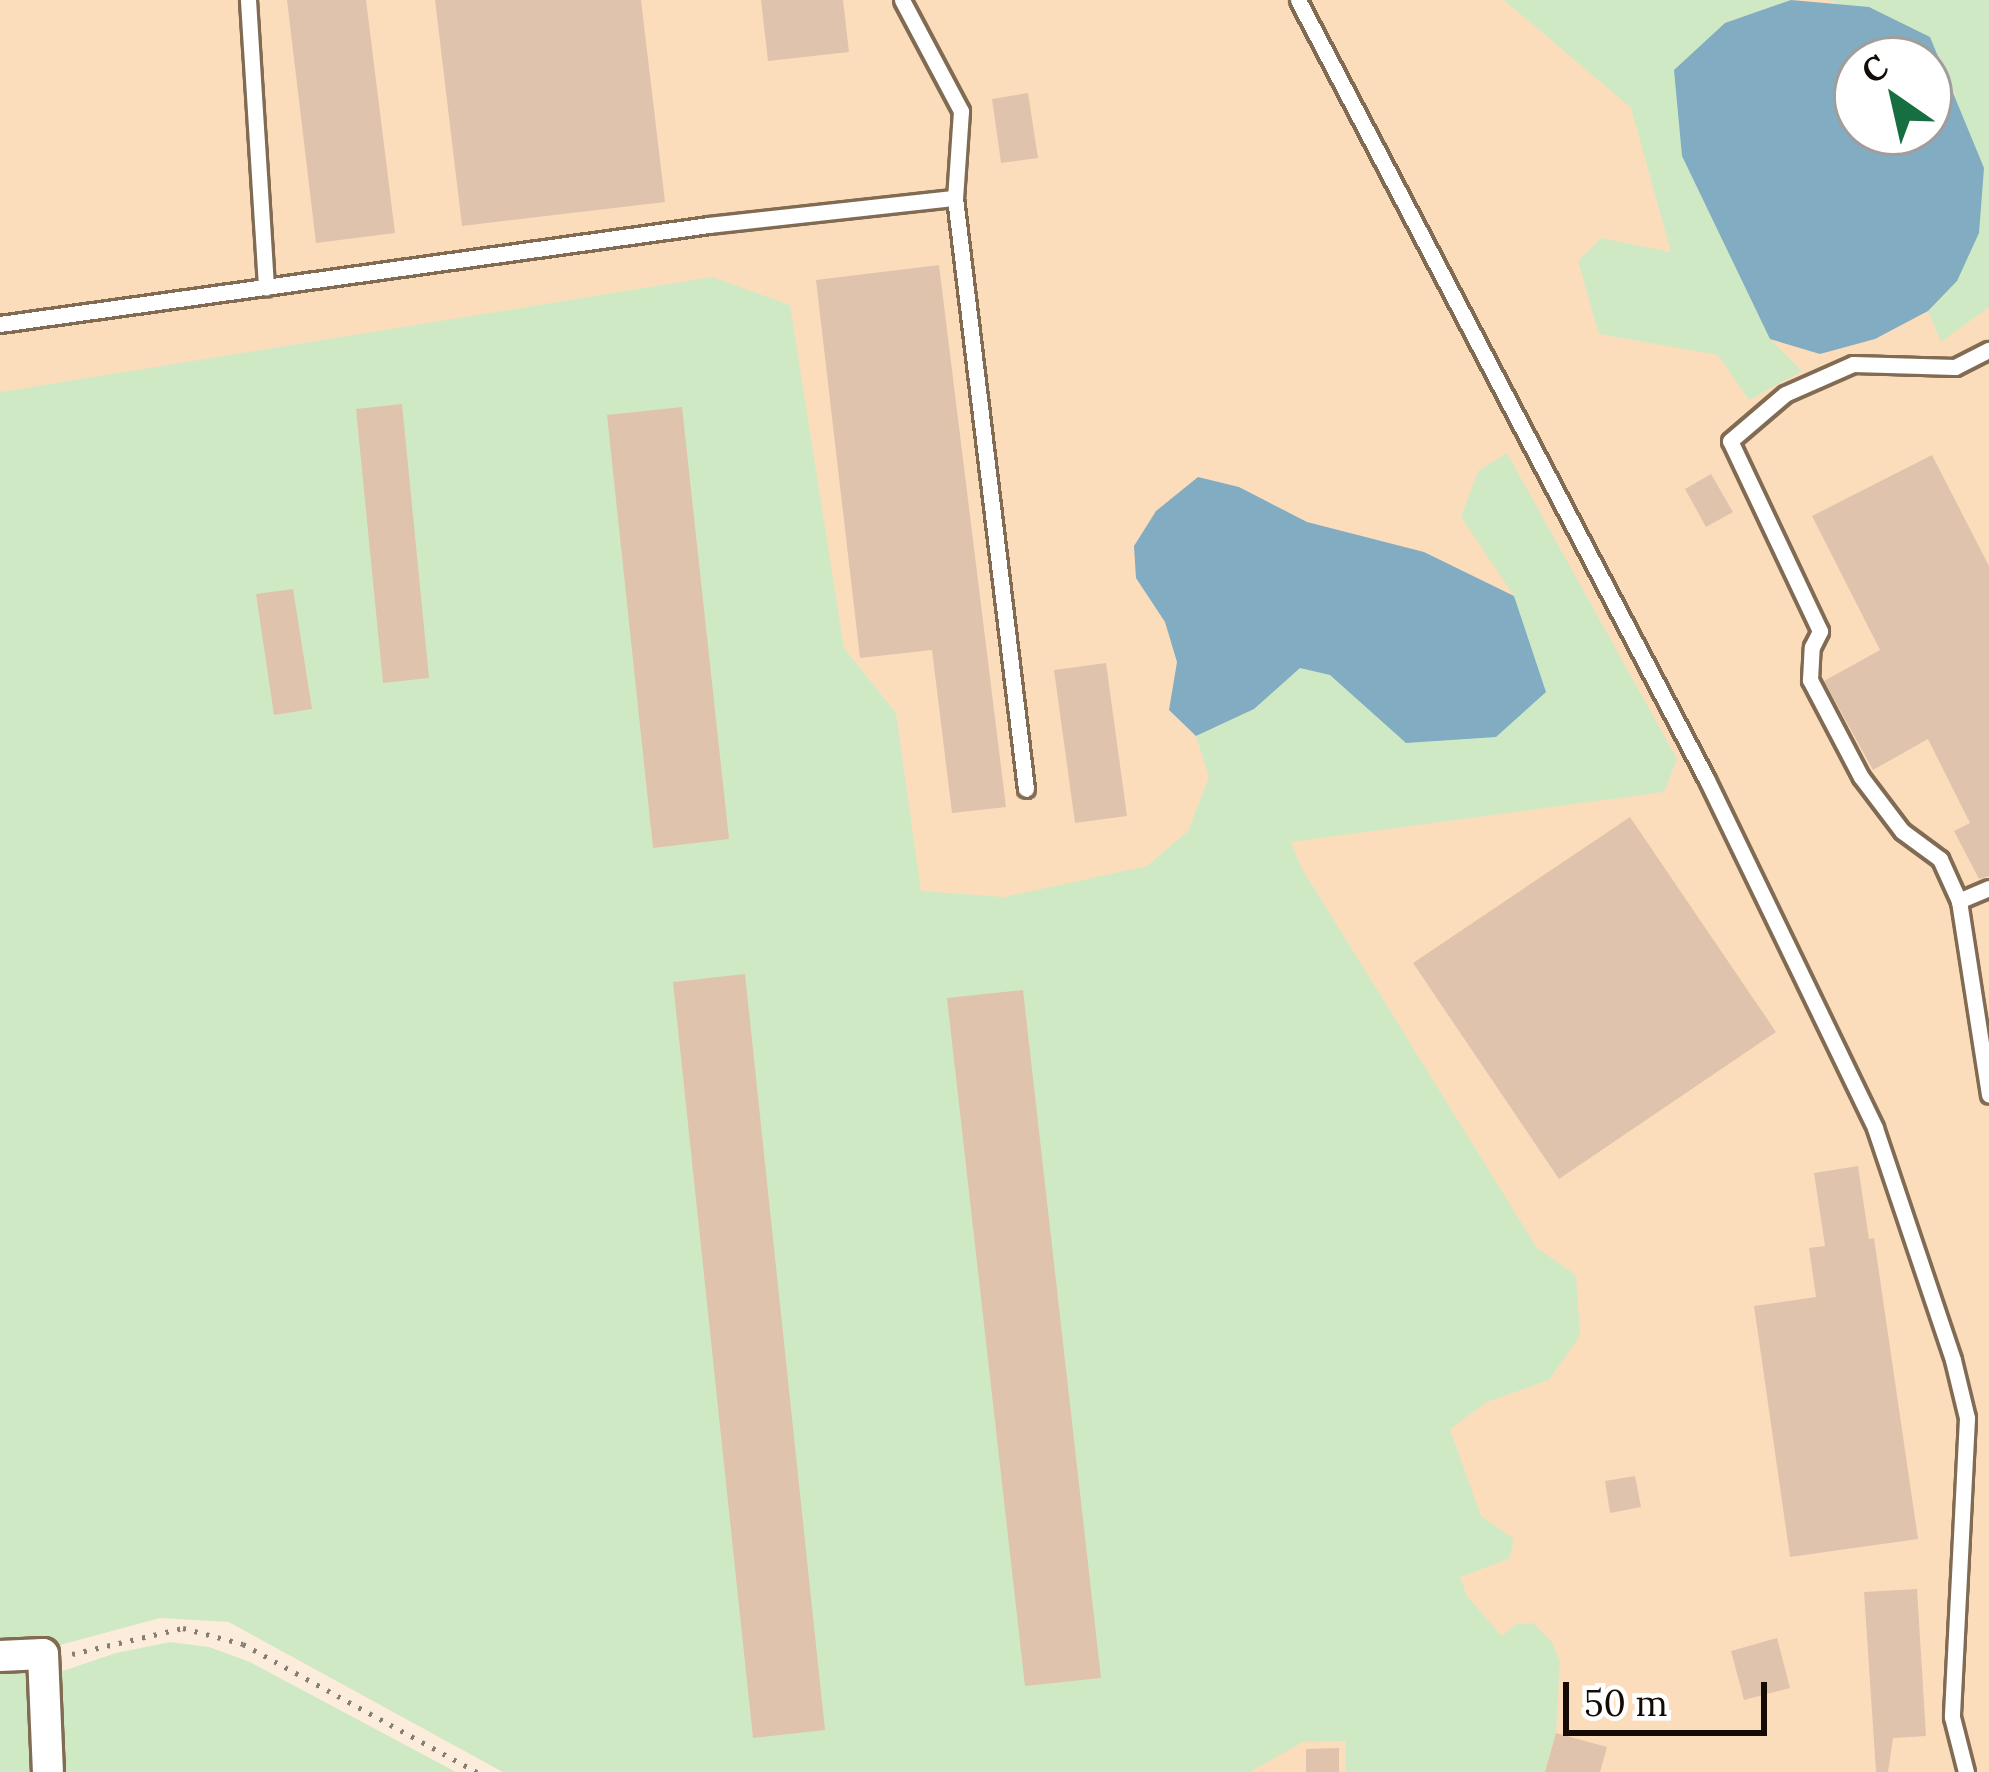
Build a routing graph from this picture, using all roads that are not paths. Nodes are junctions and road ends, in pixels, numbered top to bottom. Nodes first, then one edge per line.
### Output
1 (248, 0) edge
2 (902, 0) edge
3 (1298, 0) edge
4 (955, 198) junction
5 (266, 287) junction
6 (0, 324) edge
7 (1989, 350) edge
8 (1027, 789) dead end
9 (1989, 888) edge
10 (1958, 902) junction
11 (1989, 1095) edge
12 (0, 1656) edge
13 (48, 1772) edge
14 (1966, 1772) edge

1 - 5 lane
2 - 4 lane
3 - 14 lane
4 - 5 lane
4 - 8 lane
5 - 6 lane
7 - 10 lane
9 - 10 lane
10 - 11 lane
12 - 13 street

